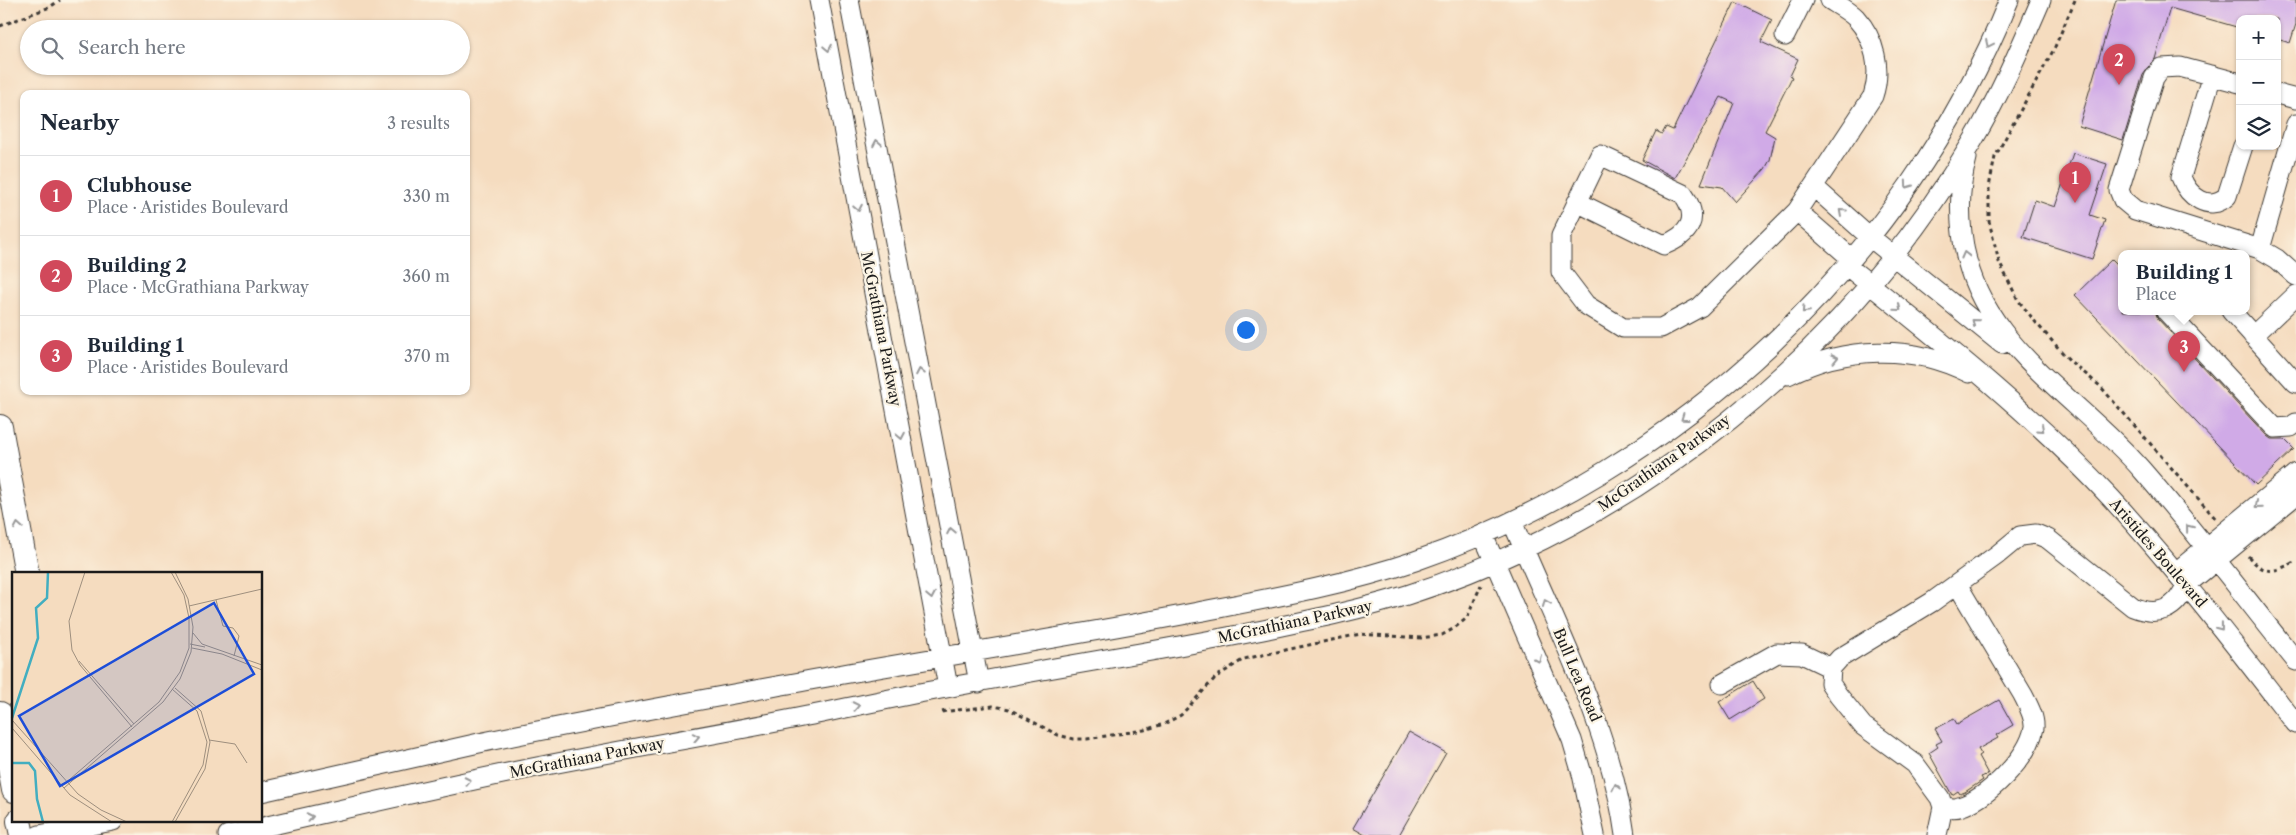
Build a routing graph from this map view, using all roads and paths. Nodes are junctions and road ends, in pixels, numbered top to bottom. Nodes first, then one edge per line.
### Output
1 (60, 0) edge
2 (819, 0) edge
3 (849, 0) edge
4 (1803, 0) edge
5 (1830, 0) edge
6 (2009, 0) edge
7 (2041, 0) edge
8 (2075, 0) edge
9 (0, 26) edge
10 (1786, 36) dead end
11 (2212, 75) junction
12 (2236, 82) edge
13 (2281, 95) edge
14 (2296, 99) edge
15 (2296, 124) edge
16 (1973, 140) junction
17 (2242, 150) edge
18 (1814, 187) junction
19 (1578, 202) junction
20 (1797, 211) junction
21 (1870, 237) junction
22 (2260, 249) junction
23 (1894, 255) junction
24 (1849, 263) junction
25 (2296, 276) edge
26 (1870, 284) junction
27 (2296, 295) edge
28 (2170, 315) edge
29 (2235, 315) edge
30 (2253, 336) junction
31 (1774, 382) junction
32 (2296, 383) edge
33 (2005, 396) junction
34 (2067, 397) junction
35 (2296, 423) edge
36 (0, 428) edge
37 (2296, 473) edge
38 (2296, 495) edge
39 (1512, 521) junction
40 (1483, 535) junction
41 (2232, 537) junction
42 (1523, 548) junction
43 (2210, 554) junction
44 (1495, 561) junction
45 (2296, 561) edge
46 (27, 572) edge
47 (2181, 578) junction
48 (1957, 584) junction
49 (974, 653) junction
50 (944, 659) junction
51 (2296, 661) edge
52 (1830, 668) junction
53 (979, 682) junction
54 (1722, 684) dead end
55 (948, 687) junction
56 (950, 710) dead end
57 (0, 714) edge
58 (2296, 724) edge
59 (12, 779) edge
60 (262, 792) edge
61 (1944, 807) junction
62 (20, 822) edge
63 (108, 822) edge
64 (79, 828) edge
65 (22, 835) edge
66 (39, 835) edge
67 (228, 835) edge
68 (1595, 835) edge
69 (1625, 835) edge
70 (1937, 835) edge

1 - 9 path
2 -> 50 street, McGrathiana Parkway
49 -> 3 street, McGrathiana Parkway
4 - 10 street
5 - 18 street
6 -> 21 street, McGrathiana Parkway
7 - 16 street, McGrathiana Parkway
8 - 41 path
11 - 12 street
11 - 17 street
11 - 22 street
13 - 14 street
15 - 22 street
16 - 23 street, McGrathiana Parkway
34 -> 16 street
18 - 20 street
21 -> 18 street
19 - 19 street
19 - 20 street
20 - 24 street, Aristides Boulevard
21 - 23 street
21 - 24 street, McGrathiana Parkway
22 - 25 street
23 - 26 street, McGrathiana Parkway
34 -> 23 street
24 - 26 street, Aristides Boulevard
24 -> 39 street, McGrathiana Parkway
26 - 31 street, McGrathiana Parkway
26 -> 33 street, Aristides Boulevard
27 - 30 street
28 - 35 street
29 - 30 street
30 - 32 street
31 -> 33 street, Aristides Boulevard
31 - 42 street, McGrathiana Parkway
33 -> 47 street, Aristides Boulevard
43 -> 34 street
46 -> 36 main road
37 -> 41 street
38 - 41 street
39 - 40 street, McGrathiana Parkway
39 - 42 street, Bull Lea Road
40 - 44 street, Bull Lea Road
40 - 49 street, McGrathiana Parkway
41 - 43 street
41 - 45 path
42 - 44 street, McGrathiana Parkway
69 -> 42 street, Bull Lea Road
43 - 47 street
43 - 51 street
44 - 53 street, McGrathiana Parkway
44 - 56 path
44 -> 68 street, Bull Lea Road
47 - 48 street
47 -> 58 street, Aristides Boulevard
48 - 52 street
48 - 61 street
49 - 50 street, McGrathiana Parkway
49 - 53 street, McGrathiana Parkway
50 - 55 street, McGrathiana Parkway
50 - 60 street, McGrathiana Parkway
52 - 54 street
52 - 61 street
53 - 55 street, McGrathiana Parkway
67 -> 55 street, McGrathiana Parkway
57 - 59 main road
61 - 70 street
62 - 65 main road
63 - 64 street
64 - 66 street

